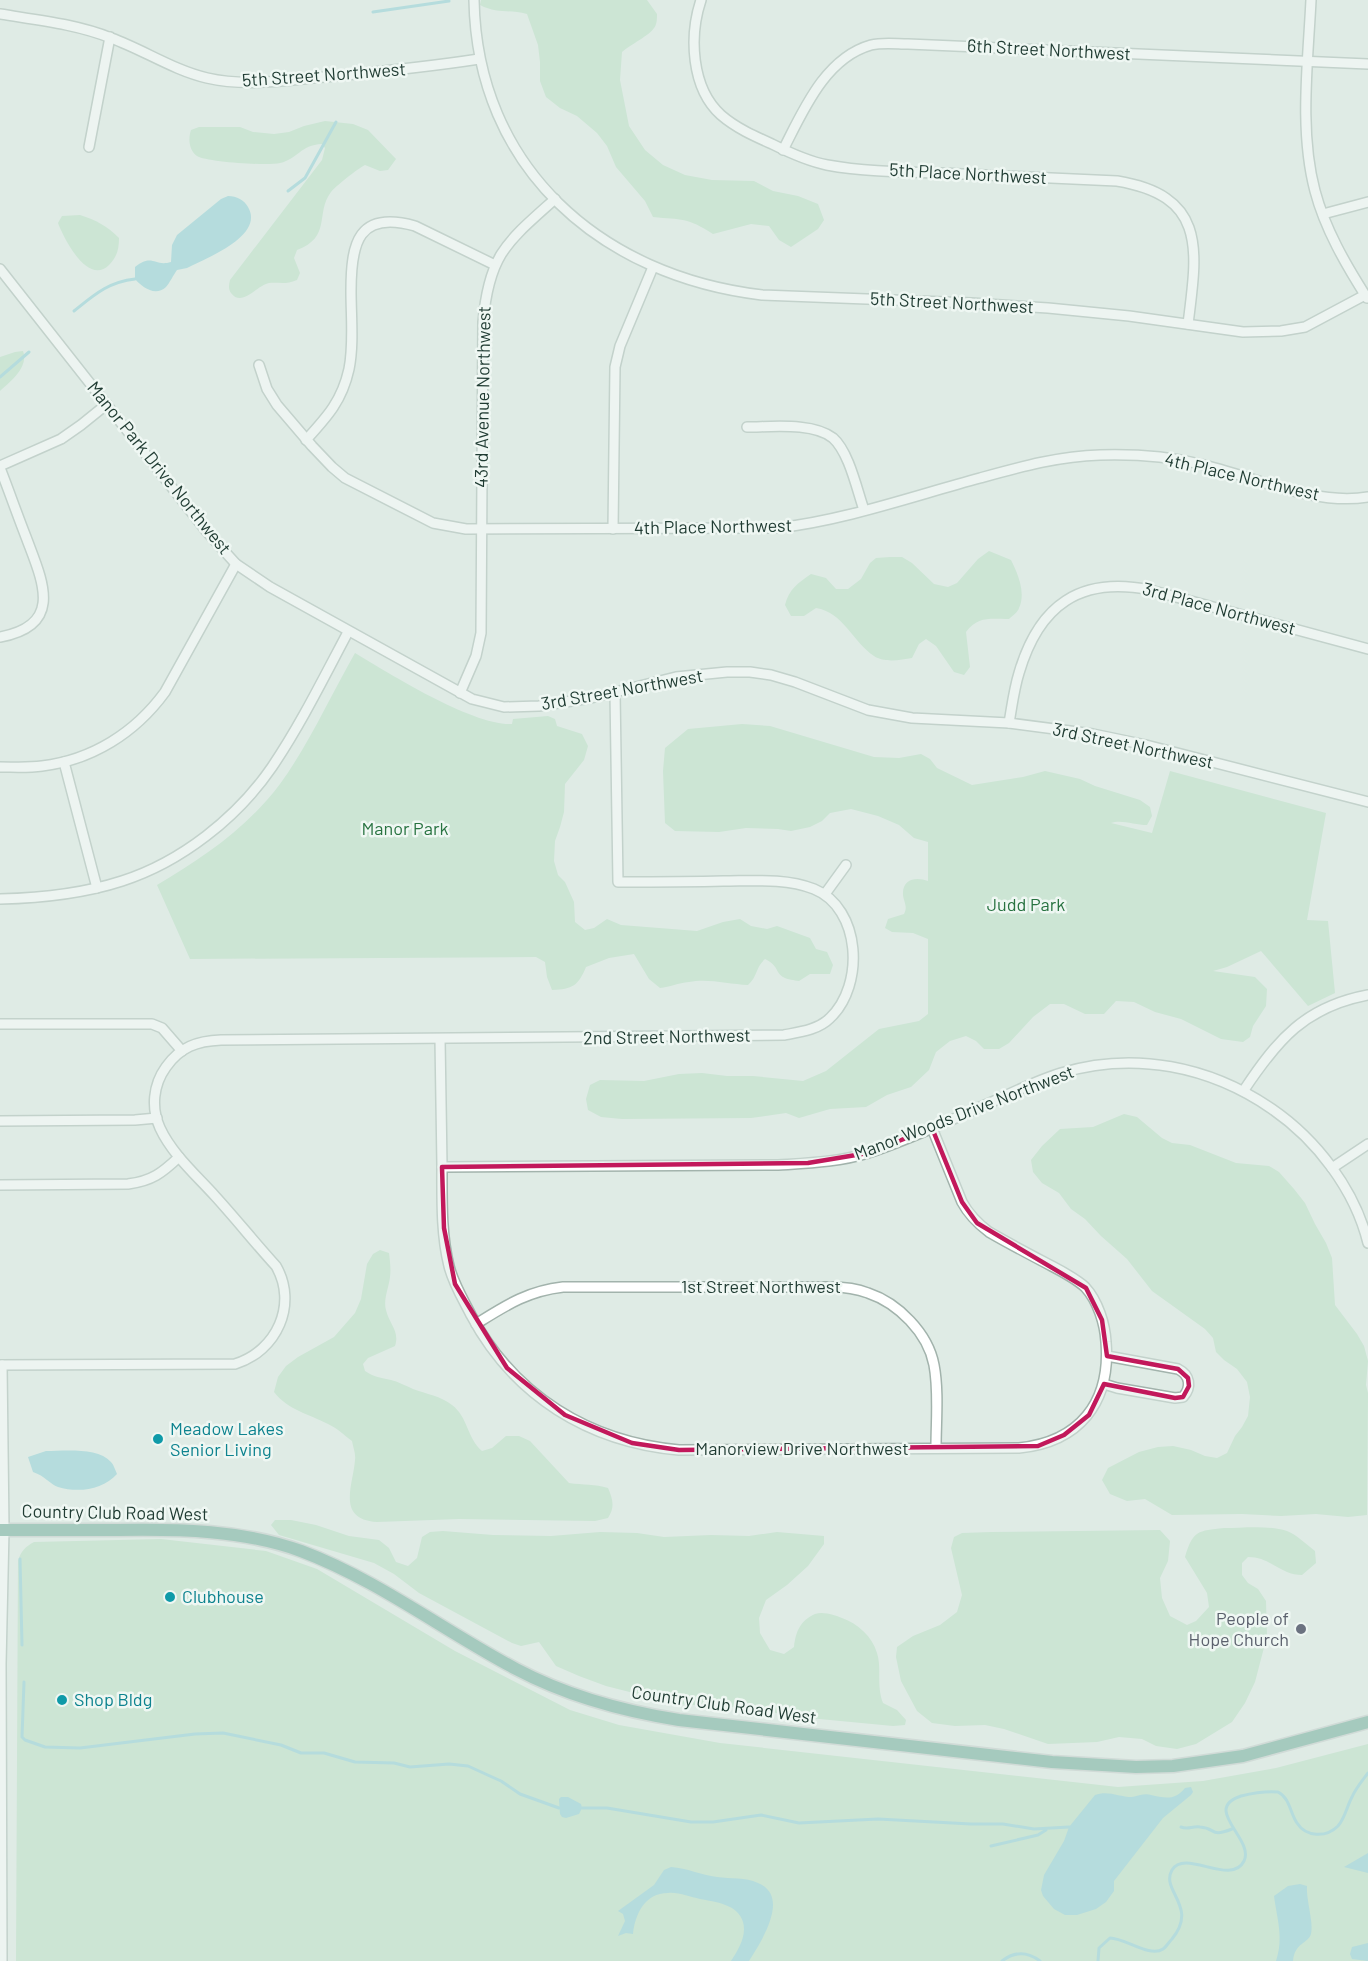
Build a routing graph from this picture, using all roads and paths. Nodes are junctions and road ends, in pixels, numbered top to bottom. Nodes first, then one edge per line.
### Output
1 (474, 0) edge
2 (701, 0) edge
3 (1311, 0) edge
4 (0, 14) edge
5 (110, 37) junction
6 (479, 59) junction
7 (1308, 62) junction
8 (1368, 64) edge
9 (89, 147) dead end
10 (783, 150) junction
11 (555, 200) junction
12 (1368, 202) edge
13 (1323, 214) junction
14 (495, 265) junction
15 (653, 267) junction
16 (0, 269) edge
17 (1366, 298) edge
18 (1188, 324) junction
19 (258, 365) dead end
20 (107, 404) junction
21 (747, 427) dead end
22 (306, 440) junction
23 (0, 467) edge
24 (1368, 497) edge
25 (864, 510) junction
26 (613, 529) junction
27 (481, 530) junction
28 (236, 564) junction
29 (348, 632) junction
30 (0, 637) edge
31 (1368, 649) edge
32 (460, 693) junction
33 (615, 693) junction
34 (1009, 723) junction
35 (64, 762) junction
36 (0, 767) edge
37 (1368, 802) edge
38 (846, 865) dead end
39 (97, 888) junction
40 (825, 894) junction
41 (0, 898) edge
42 (1368, 995) edge
43 (0, 1024) edge
44 (440, 1039) junction
45 (182, 1051) junction
46 (1244, 1090) junction
47 (157, 1118) junction
48 (0, 1121) edge
49 (932, 1128) junction
50 (1368, 1144) edge
51 (179, 1156) junction
52 (442, 1167) junction
53 (1332, 1168) junction
54 (0, 1185) edge
55 (1368, 1243) edge
56 (476, 1324) junction
57 (1107, 1356) junction
58 (1, 1365) edge
59 (1104, 1384) junction
60 (936, 1448) junction
61 (2, 1530) edge
62 (1368, 1722) edge
63 (2, 1961) edge

1 - 6 street
2 - 10 street, 5th Place Northwest
3 - 7 street
4 - 5 street, 5th Street Northwest
5 - 6 street, 5th Street Northwest
5 - 9 street
6 - 11 street
7 - 8 street, 6th Street Northwest
7 - 10 street, 6th Street Northwest
7 - 13 street
10 - 18 street, 5th Place Northwest
11 - 14 street, 43rd Avenue Northwest
11 - 15 street, 5th Street Northwest
12 - 13 street
13 - 17 street
14 - 22 street
14 - 27 street, 43rd Avenue Northwest
15 - 18 street, 5th Street Northwest
15 - 26 street
16 - 20 street, Manor Park Drive Northwest
17 - 18 street, 5th Street Northwest
19 - 22 street, 4th Place Northwest
20 - 23 street
20 - 28 street, Manor Park Drive Northwest
21 - 25 street
22 - 27 street, 4th Place Northwest
23 - 30 street
24 - 25 street, 4th Place Northwest
25 - 26 street, 4th Place Northwest
26 - 27 street, 4th Place Northwest
27 - 32 street, 43rd Avenue Northwest
28 - 29 street, Manor Park Drive Northwest
28 - 35 street
29 - 32 street, 3rd Street Northwest
29 - 39 street
31 - 34 street, 3rd Place Northwest
32 - 33 street, 3rd Street Northwest
33 - 34 street, 3rd Street Northwest
33 - 40 street
34 - 37 street, 3rd Street Northwest
35 - 36 street
35 - 39 street
38 - 40 street
39 - 41 street
40 - 44 street, 2nd Street Northwest
42 - 46 street
43 - 45 street
44 - 45 street, 2nd Street Northwest
44 - 52 street, Manorview Drive Northwest
45 - 47 street
46 - 49 street, Manor Woods Drive Northwest
46 - 53 street, Manor Woods Drive Northwest
47 - 48 street
47 - 51 street
49 - 52 street, Manor Woods Drive Northwest
49 - 57 street, Manorview Drive Northwest
50 - 53 street
51 - 54 street
51 - 58 street
52 - 56 street, Manorview Drive Northwest
53 - 55 street, Manor Woods Drive Northwest
56 - 60 street, Manorview Drive Northwest
56 - 60 street, 1st Street Northwest
57 - 59 street, Manorview Drive Northwest
57 - 59 street
58 - 61 street
59 - 60 street, Manorview Drive Northwest
61 - 62 main road, Country Club Road West
61 - 63 street

